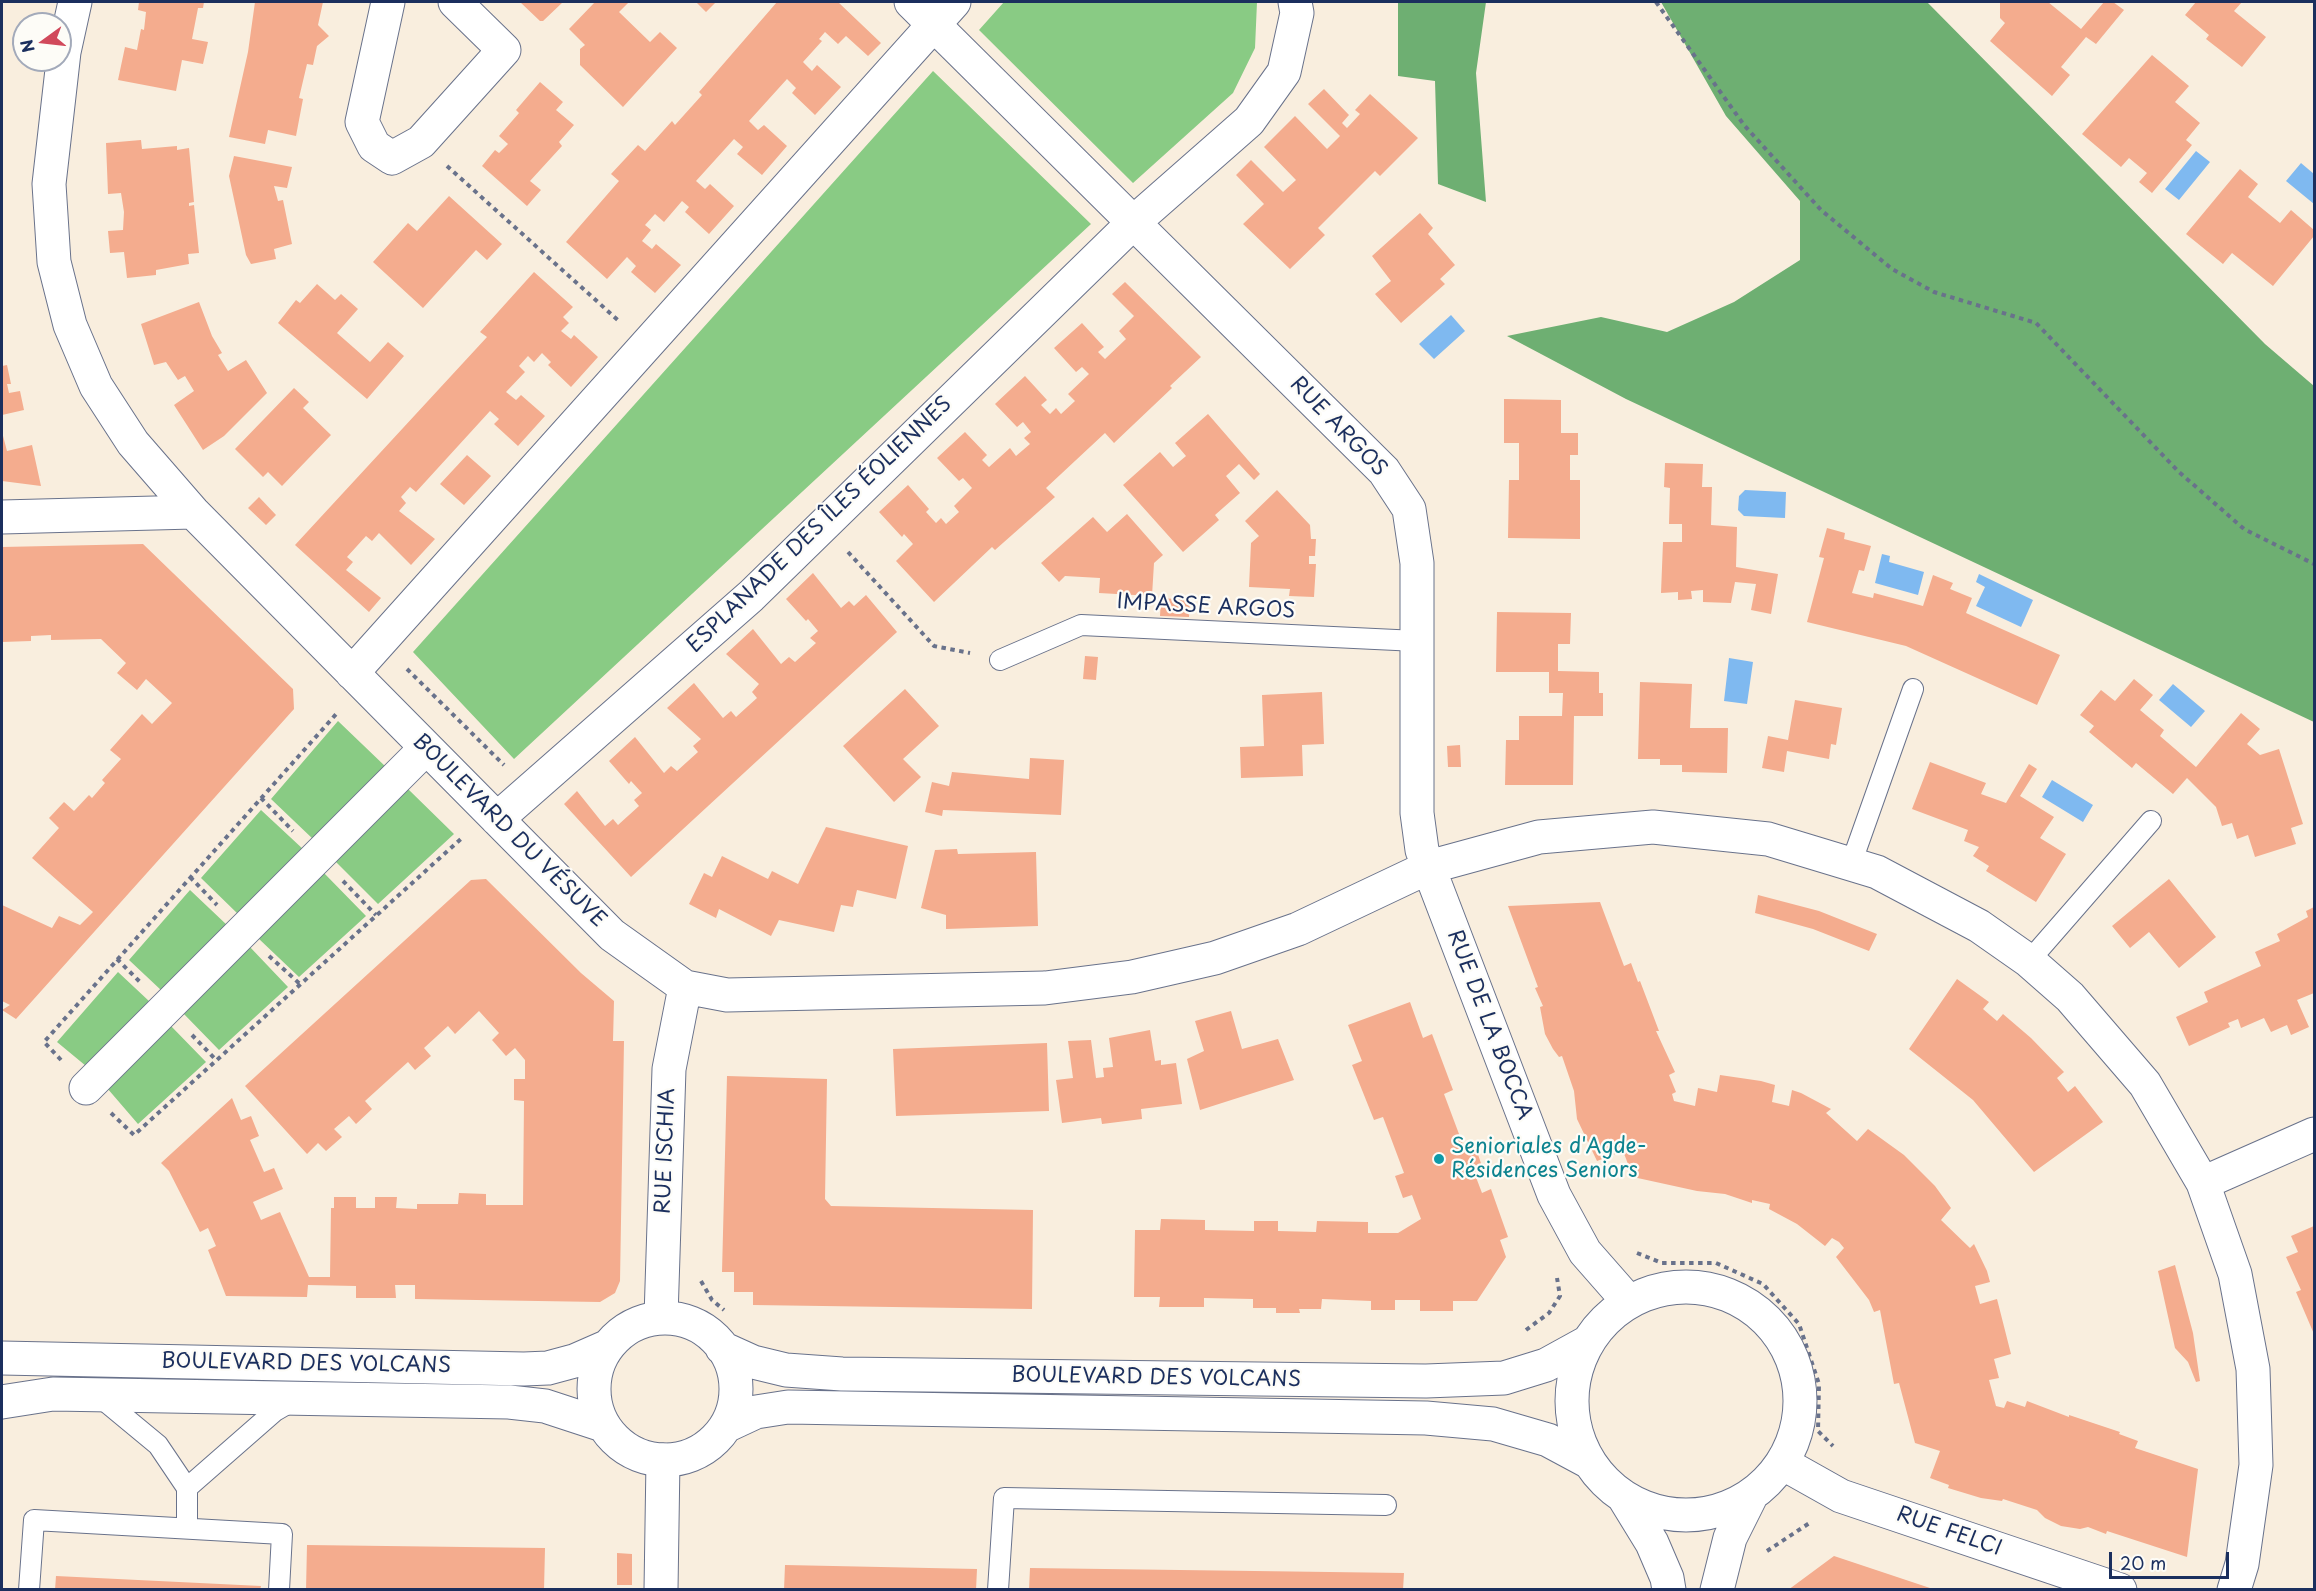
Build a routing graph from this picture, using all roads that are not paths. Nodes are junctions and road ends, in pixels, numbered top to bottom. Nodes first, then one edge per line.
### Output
1 (75, 2) edge
2 (388, 2) edge
3 (455, 2) edge
4 (911, 2) edge
5 (1295, 2) edge
6 (943, 13) edge
7 (1134, 222) junction
8 (192, 512) junction
9 (2, 517) edge
10 (1417, 641) junction
11 (1000, 660) dead end
12 (352, 673) junction
13 (1913, 689) dead end
14 (426, 748) junction
15 (497, 819) junction
16 (2151, 821) dead end
17 (1851, 864) junction
18 (1429, 867) junction
19 (2029, 961) junction
20 (685, 987) junction
21 (86, 1088) dead end
22 (2314, 1134) edge
23 (2203, 1183) junction
24 (1628, 1301) junction
25 (662, 1317) junction
26 (1586, 1343) junction
27 (606, 1347) junction
28 (722, 1348) junction
29 (2, 1358) edge
30 (100, 1397) junction
31 (294, 1400) junction
32 (2, 1402) edge
33 (603, 1425) junction
34 (726, 1426) junction
35 (663, 1460) junction
36 (1589, 1462) junction
37 (1784, 1464) junction
38 (187, 1488) junction
39 (1750, 1498) junction
40 (1625, 1499) junction
41 (1386, 1505) dead end
42 (187, 1528) junction
43 (29, 1590) edge
44 (279, 1590) edge
45 (661, 1590) edge
46 (998, 1590) edge
47 (1669, 1590) edge
48 (1717, 1590) edge
49 (2120, 1590) edge
50 (2234, 1590) edge

1 - 8 street, BOULEVARD DU VÉSUVE
2 - 3 street
4 - 6 street
5 - 7 street, ESPLANADE DES ÎLES ÉOLIENNES
6 - 7 street
6 - 12 street
7 - 10 street, RUE ARGOS
7 - 15 street, ESPLANADE DES ÎLES ÉOLIENNES
8 - 9 street
8 - 12 street, BOULEVARD DU VÉSUVE
10 - 11 lane, IMPASSE ARGOS
10 - 18 street, RUE ARGOS
12 - 14 street, BOULEVARD DU VÉSUVE
13 - 17 lane
14 - 15 street, BOULEVARD DU VÉSUVE
14 - 21 street
15 - 20 street, BOULEVARD DU VÉSUVE
16 - 19 lane
17 - 18 street, BOULEVARD DU VÉSUVE
17 - 19 street, BOULEVARD DU VÉSUVE
18 - 20 street, BOULEVARD DU VÉSUVE
18 - 24 street, RUE DE LA BOCCA
19 - 23 street, BOULEVARD DU VÉSUVE
20 - 25 street, RUE ISCHIA
22 - 23 street
23 - 50 street, BOULEVARD DU VÉSUVE
24 - 26 street
24 - 37 street
25 - 27 street
25 - 28 street
26 - 28 street, BOULEVARD DES VOLCANS
26 - 36 street
27 - 29 street, BOULEVARD DES VOLCANS
27 - 33 street
28 - 34 street
30 - 31 street, BOULEVARD DES VOLCANS
30 - 32 street, BOULEVARD DES VOLCANS
30 - 38 lane
31 - 33 street, BOULEVARD DES VOLCANS
31 - 38 lane
33 - 35 street
34 - 35 street
34 - 36 street, BOULEVARD DES VOLCANS
35 - 45 street
36 - 40 street
37 - 39 street
37 - 49 street, RUE FELCI
38 - 42 lane
39 - 40 street
39 - 48 street
40 - 47 street
41 - 46 lane
42 - 43 lane
42 - 44 lane

